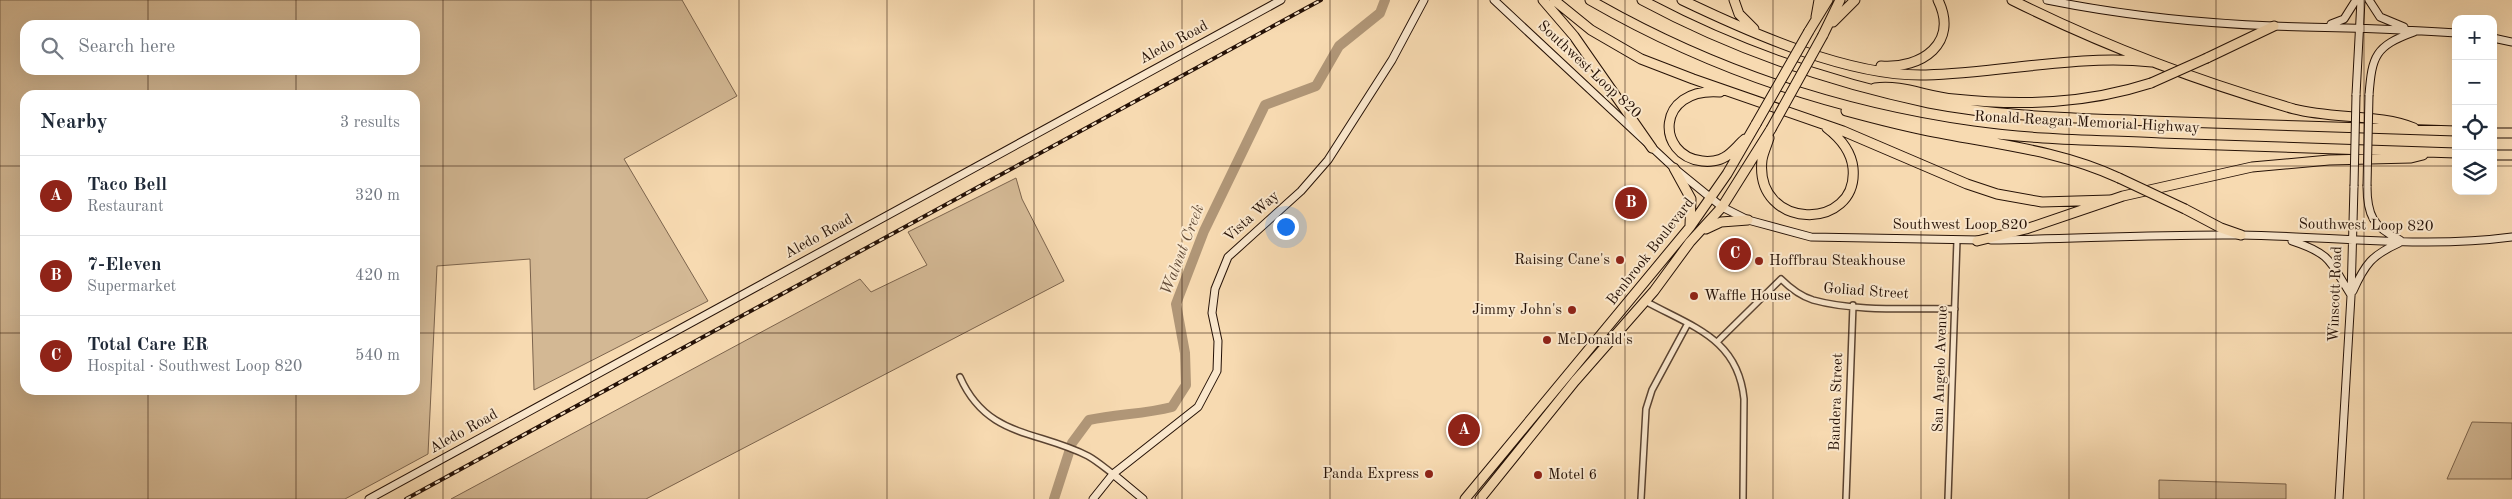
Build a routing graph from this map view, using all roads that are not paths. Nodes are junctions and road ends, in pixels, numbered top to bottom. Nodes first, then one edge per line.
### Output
1 (1282, 0) edge
2 (1424, 0) edge
3 (1494, 0) edge
4 (1543, 0) edge
5 (1554, 0) edge
6 (1590, 0) edge
7 (1642, 0) edge
8 (1682, 0) edge
9 (1734, 0) edge
10 (1819, 0) edge
11 (1828, 0) edge
12 (1840, 0) edge
13 (1854, 0) edge
14 (1938, 0) edge
15 (2012, 0) edge
16 (2047, 0) edge
17 (2356, 0) edge
18 (2361, 0) edge
19 (2369, 0) edge
20 (1815, 22) junction
21 (2274, 26) junction
22 (2321, 26) junction
23 (2360, 28) junction
24 (1825, 31) junction
25 (2416, 31) junction
26 (2452, 33) edge
27 (1762, 36) junction
28 (2497, 39) edge
29 (2512, 42) edge
30 (2152, 62) junction
31 (1849, 64) junction
32 (1870, 89) junction
33 (1731, 92) junction
34 (1829, 102) junction
35 (1821, 123) junction
36 (1755, 127) junction
37 (1771, 129) junction
38 (2420, 130) junction
39 (2452, 131) edge
40 (2497, 133) edge
41 (2512, 133) edge
42 (1652, 148) junction
43 (2432, 152) junction
44 (2452, 153) edge
45 (2497, 154) edge
46 (2512, 155) edge
47 (1674, 168) junction
48 (1710, 198) junction
49 (2110, 200) junction
50 (1722, 207) junction
51 (1748, 220) junction
52 (1690, 227) junction
53 (2241, 235) junction
54 (2282, 237) junction
55 (2512, 237) edge
56 (1957, 240) junction
57 (1977, 240) junction
58 (2352, 240) junction
59 (2402, 241) junction
60 (1690, 242) junction
61 (2351, 296) junction
62 (1645, 301) junction
63 (1853, 305) junction
64 (1956, 309) junction
65 (1687, 324) junction
66 (1717, 342) junction
67 (960, 377) dead end
68 (1567, 384) junction
69 (1113, 474) junction
70 (369, 499) edge
71 (1093, 499) edge
72 (1144, 499) edge
73 (1465, 499) edge
74 (1480, 499) edge
75 (1641, 499) edge
76 (1744, 499) edge
77 (1846, 499) edge
78 (1948, 499) edge
79 (2339, 499) edge

1 - 70 main road, Aledo Road
2 - 69 main road, Vista Way
3 - 42 main road, Southwest Loop 820
4 - 42 highway
5 - 33 highway
6 - 34 highway, Ronald Reagan Memorial Highway
7 - 32 highway, Ronald Reagan Memorial Highway
8 - 27 highway
9 - 27 highway
10 - 20 highway
11 - 20 highway, Benbrook Boulevard
12 - 24 highway, Benbrook Boulevard
13 - 24 highway
14 - 31 highway
15 - 30 highway
16 - 21 main road
17 - 22 main road
18 - 23 main road, Winscott Road
19 - 25 main road
20 - 36 highway, Benbrook Boulevard, bridge
21 - 22 main road
21 - 32 highway, bridge
22 - 23 main road
23 - 25 main road
23 - 58 main road, Winscott Road, bridge
24 - 37 highway, Benbrook Boulevard, bridge
25 - 26 main road
25 - 59 main road, bridge
27 - 31 highway
28 - 29 main road
30 - 31 highway
30 - 38 highway
32 - 38 highway, Ronald Reagan Memorial Highway
33 - 35 highway
33 - 36 highway
34 - 43 highway, Ronald Reagan Memorial Highway
34 - 53 highway, bridge
35 - 37 highway
35 - 49 highway
36 - 48 highway, Benbrook Boulevard
37 - 50 highway, Benbrook Boulevard
38 - 39 highway, Ronald Reagan Memorial Highway
40 - 41 highway
42 - 47 main road, Southwest Loop 820
43 - 44 highway, Ronald Reagan Memorial Highway
43 - 49 highway
45 - 46 highway
47 - 48 main road, Southwest Loop 820
47 - 52 highway
48 - 50 main road, Southwest Loop 820
48 - 52 highway, Benbrook Boulevard
49 - 57 highway
50 - 51 main road, Southwest Loop 820
50 - 60 highway, Benbrook Boulevard
51 - 56 main road, Southwest Loop 820
51 - 60 highway
52 - 68 highway, Benbrook Boulevard
53 - 54 main road, Southwest Loop 820
53 - 57 main road, Southwest Loop 820
54 - 58 main road, Southwest Loop 820
54 - 61 main road
55 - 59 main road, Southwest Loop 820
56 - 57 main road, Southwest Loop 820
56 - 64 street, San Angelo Avenue
58 - 59 main road, Southwest Loop 820
58 - 61 main road, Winscott Road
59 - 61 main road
60 - 62 highway, Benbrook Boulevard
61 - 79 main road, Winscott Road
62 - 65 street
62 - 68 highway, Benbrook Boulevard
63 - 64 street, Goliad Street
63 - 66 street, Goliad Street
63 - 77 street, Bandera Street
64 - 78 street, San Angelo Avenue
65 - 66 street
65 - 75 street
66 - 76 street
67 - 69 street
68 - 73 highway, Benbrook Boulevard
68 - 74 highway, Benbrook Boulevard
69 - 71 main road, Vista Way
69 - 72 main road

